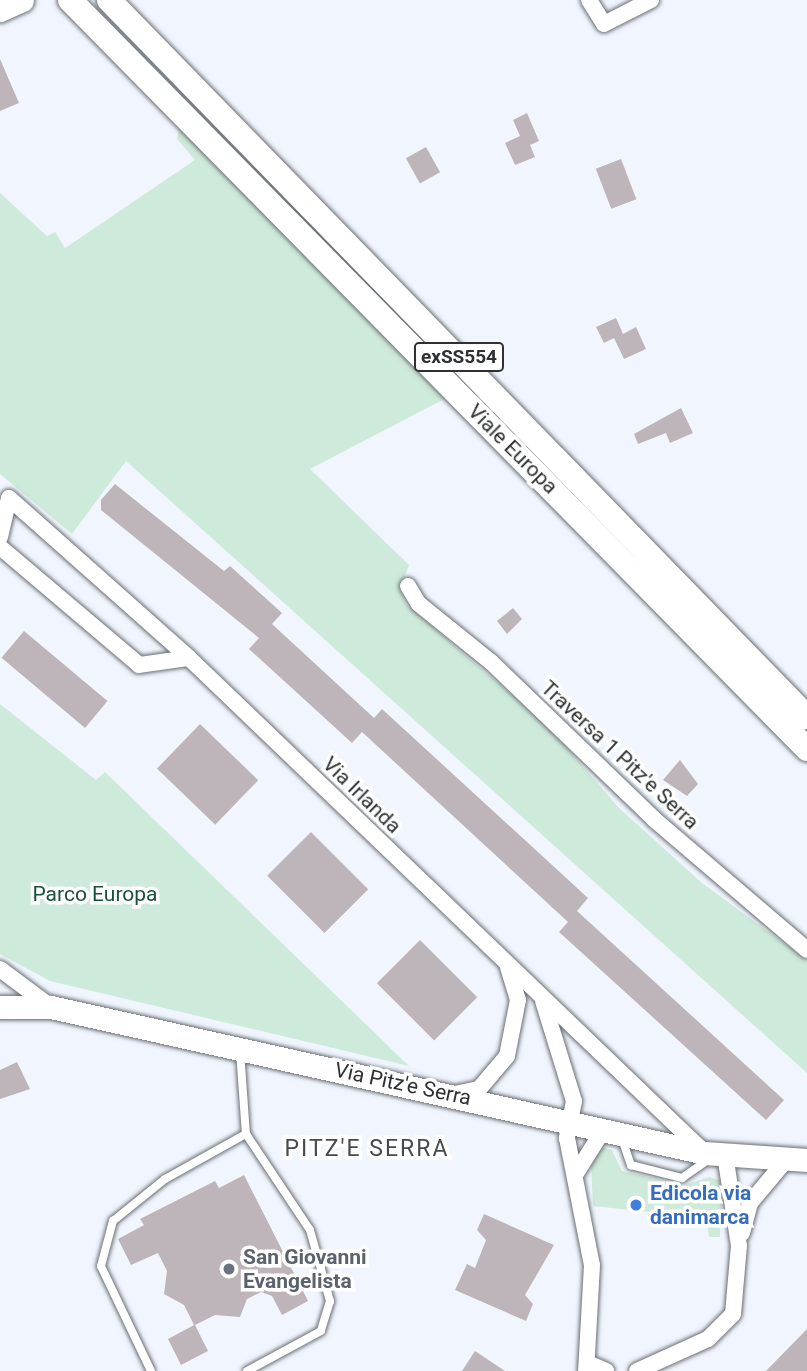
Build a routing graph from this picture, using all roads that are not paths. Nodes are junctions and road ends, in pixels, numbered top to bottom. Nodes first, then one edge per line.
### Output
1 (22, 0) edge
2 (70, 0) edge
3 (108, 0) edge
4 (589, 0) edge
5 (651, 0) edge
6 (0, 10) edge
7 (0, 537) edge
8 (0, 547) edge
9 (408, 586) dead end
10 (189, 658) junction
11 (807, 717) edge
12 (807, 749) edge
13 (807, 950) edge
14 (506, 962) junction
15 (0, 969) edge
16 (540, 995) junction
17 (0, 1007) edge
18 (51, 1007) junction
19 (240, 1048) junction
20 (452, 1095) junction
21 (569, 1121) junction
22 (612, 1131) junction
23 (246, 1134) junction
24 (715, 1154) junction
25 (797, 1160) edge
26 (575, 1175) junction
27 (740, 1246) junction
28 (587, 1367) edge
29 (150, 1371) edge
30 (247, 1371) edge
31 (606, 1371) edge
32 (637, 1371) edge

1 - 6 street
2 - 12 main road, Viale Europa / exSS554
3 - 11 main road, Viale Europa / exSS554
4 - 5 street
7 - 10 street, Via Irlanda
8 - 10 street
9 - 13 street, Traversa 1 Pitz'e Serra
10 - 14 street, Via Irlanda
14 - 16 street, Via Irlanda
14 - 20 street, Via Irlanda
15 - 18 street
16 - 21 street, Via Irlanda
16 - 24 street, Via Irlanda
17 - 18 street, Via Pitz'e Serra
18 - 19 street, Via Pitz'e Serra
19 - 20 street, Via Pitz'e Serra
19 - 23 lane
20 - 21 street, Via Pitz'e Serra
21 - 22 street, Via Pitz'e Serra
21 - 26 street, Via Irlanda
22 - 24 street, Via Pitz'e Serra
22 - 26 street
23 - 29 lane
23 - 30 lane
24 - 25 street, Via Pitz'e Serra
24 - 27 street
25 - 27 street
26 - 28 street, Via Irlanda
27 - 32 street
28 - 31 street

